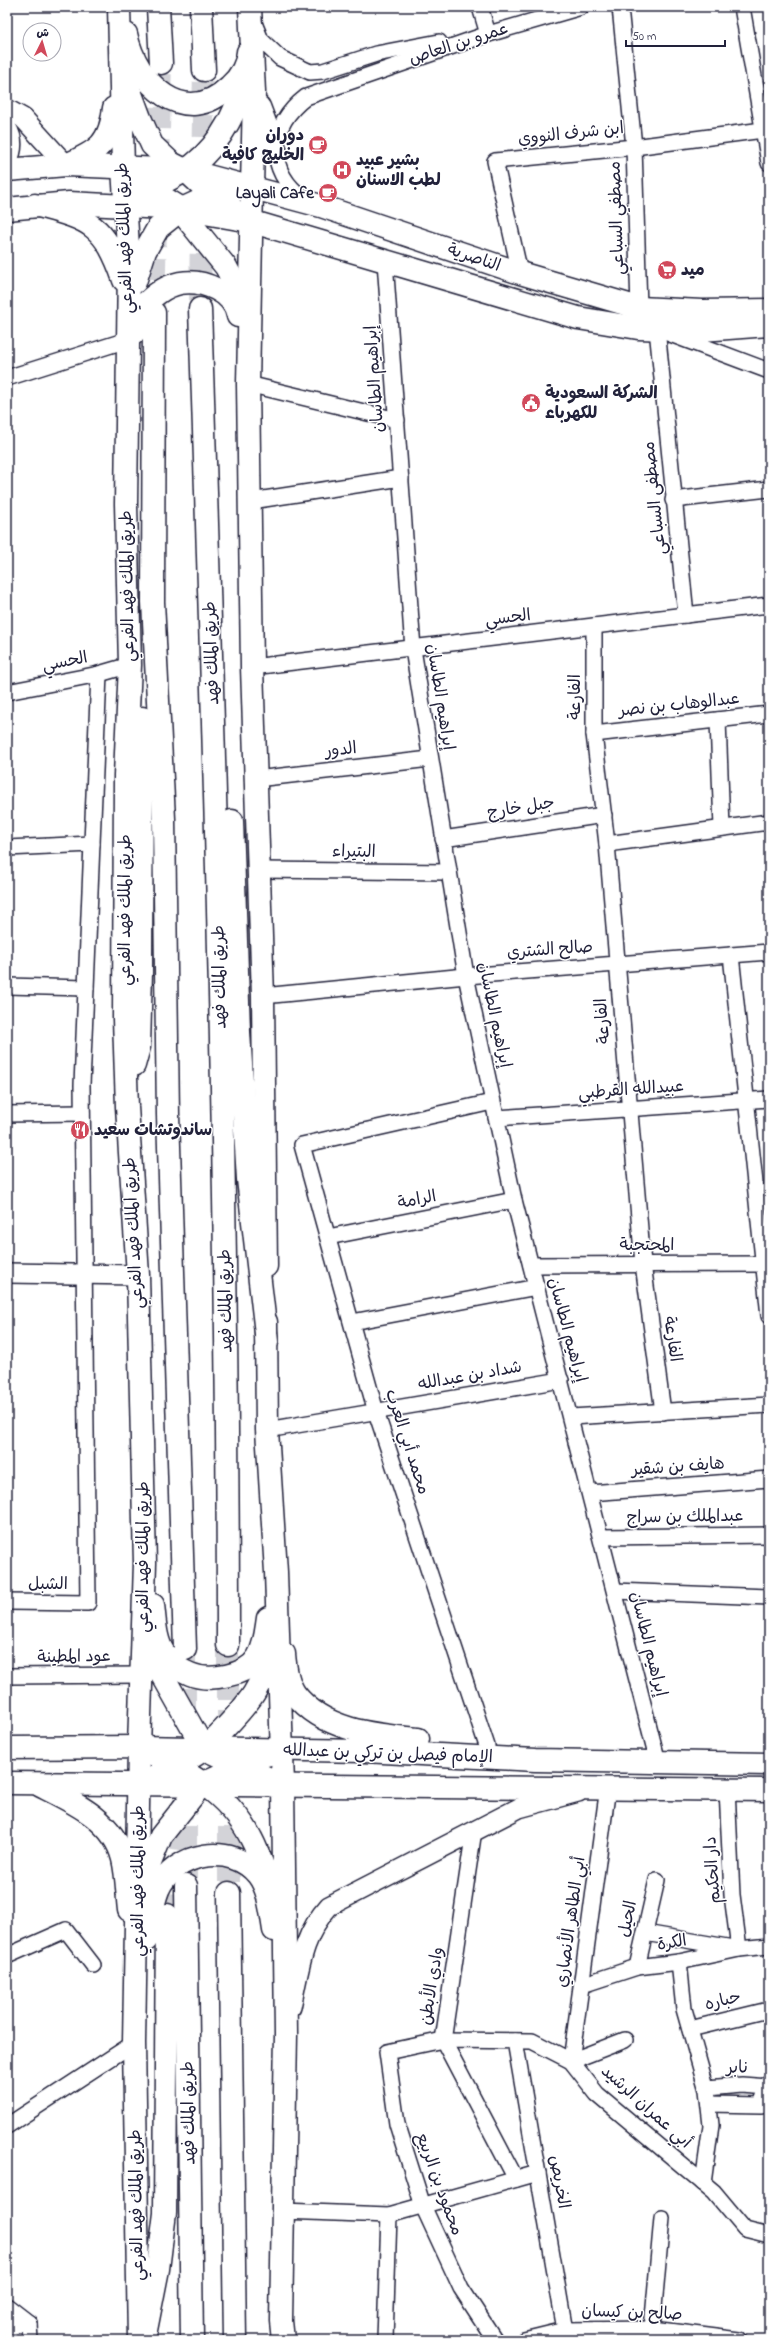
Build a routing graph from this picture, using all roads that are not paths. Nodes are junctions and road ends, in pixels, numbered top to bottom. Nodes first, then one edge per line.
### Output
1 (120, 7) edge
2 (149, 7) edge
3 (158, 7) edge
4 (202, 7) edge
5 (211, 7) edge
6 (480, 7) edge
7 (581, 7) edge
8 (620, 7) edge
9 (742, 7) edge
10 (251, 13) edge
11 (486, 35) junction
12 (120, 61) junction
13 (252, 63) junction
14 (254, 92) junction
15 (7, 109) edge
16 (7, 128) edge
17 (763, 130) junction
18 (634, 147) junction
19 (276, 148) junction
20 (7, 162) edge
21 (769, 163) edge
22 (66, 165) junction
23 (123, 168) junction
24 (7, 170) edge
25 (185, 170) junction
26 (252, 188) junction
27 (150, 189) junction
28 (212, 195) junction
29 (125, 204) junction
30 (35, 205) junction
31 (321, 206) junction
32 (7, 209) edge
33 (182, 209) junction
34 (250, 221) junction
35 (385, 260) junction
36 (520, 273) junction
37 (130, 294) junction
38 (639, 308) junction
39 (200, 309) tunnel mouth
40 (769, 310) edge
41 (154, 314) tunnel mouth
42 (769, 325) edge
43 (657, 329) junction
44 (127, 340) junction
45 (127, 362) junction
46 (248, 368) junction
47 (769, 371) edge
48 (7, 378) edge
49 (396, 420) junction
50 (401, 478) junction
51 (769, 488) edge
52 (673, 500) junction
53 (251, 501) junction
54 (153, 602) junction
55 (769, 605) edge
56 (686, 615) junction
57 (594, 626) junction
58 (413, 649) junction
59 (130, 665) junction
60 (252, 667) junction
61 (99, 674) junction
62 (7, 692) edge
63 (769, 714) edge
64 (718, 720) junction
65 (594, 734) junction
66 (430, 759) junction
67 (216, 777) junction
68 (256, 779) junction
69 (604, 815) junction
70 (769, 822) edge
71 (722, 828) junction
72 (444, 839) junction
73 (92, 844) junction
74 (607, 844) junction
75 (7, 848) edge
76 (259, 870) junction
77 (449, 872) junction
78 (769, 952) edge
79 (731, 955) junction
80 (618, 964) junction
81 (466, 976) junction
82 (7, 986) edge
83 (86, 988) junction
84 (263, 996) junction
85 (126, 1096) junction
86 (769, 1099) edge
87 (746, 1101) junction
88 (492, 1102) junction
89 (628, 1109) junction
90 (82, 1113) junction
91 (7, 1114) edge
92 (496, 1118) junction
93 (514, 1200) junction
94 (764, 1222) edge
95 (328, 1237) junction
96 (531, 1264) junction
97 (643, 1264) junction
98 (763, 1264) junction
99 (7, 1273) edge
100 (84, 1274) junction
101 (138, 1275) junction
102 (536, 1287) junction
103 (769, 1316) edge
104 (352, 1322) junction
105 (267, 1342) junction
106 (561, 1380) junction
107 (769, 1405) edge
108 (376, 1412) junction
109 (663, 1412) junction
110 (571, 1417) junction
111 (267, 1430) junction
112 (769, 1479) edge
113 (590, 1492) junction
114 (769, 1535) edge
115 (601, 1537) junction
116 (145, 1563) junction
117 (276, 1572) junction
118 (615, 1591) junction
119 (769, 1597) edge
120 (7, 1602) edge
121 (228, 1646) tunnel mouth
122 (185, 1649) tunnel mouth
123 (141, 1675) junction
124 (7, 1676) edge
125 (487, 1746) junction
126 (139, 1747) junction
127 (7, 1748) edge
128 (204, 1749) junction
129 (280, 1751) junction
130 (535, 1760) junction
131 (658, 1762) junction
132 (769, 1764) edge
133 (177, 1766) junction
134 (242, 1766) junction
135 (7, 1782) edge
136 (34, 1783) junction
137 (203, 1783) junction
138 (138, 1784) junction
139 (283, 1785) junction
140 (603, 1787) junction
141 (727, 1789) junction
142 (769, 1790) edge
143 (474, 1830) junction
144 (656, 1880) dead end
145 (186, 1886) tunnel mouth
146 (229, 1893) tunnel mouth
147 (168, 1915) tunnel mouth
148 (645, 1933) junction
149 (769, 1946) edge
150 (739, 1949) junction
151 (7, 1956) edge
152 (679, 1962) junction
153 (93, 1965) dead end
154 (637, 1967) junction
155 (284, 1975) junction
156 (137, 1976) junction
157 (582, 1985) junction
158 (764, 2011) dead end
159 (690, 2029) junction
160 (286, 2034) junction
161 (443, 2040) junction
162 (625, 2040) dead end
163 (515, 2041) junction
164 (134, 2043) junction
165 (387, 2052) joint
166 (572, 2061) junction
167 (769, 2085) edge
168 (707, 2088) junction
169 (709, 2104) junction
170 (7, 2126) edge
171 (232, 2145) junction
172 (538, 2173) junction
173 (516, 2179) junction
174 (703, 2183) junction
175 (423, 2206) junction
176 (282, 2211) junction
177 (389, 2215) junction
178 (662, 2218) dead end
179 (769, 2235) edge
180 (7, 2306) edge
181 (29, 2323) junction
182 (7, 2327) edge
183 (652, 2329) junction
184 (565, 2330) junction
185 (282, 2334) edge
186 (30, 2340) edge
187 (139, 2340) edge
188 (144, 2340) edge
189 (192, 2340) edge
190 (235, 2340) edge
191 (246, 2340) edge
192 (385, 2340) edge
193 (494, 2340) edge
194 (524, 2340) edge
195 (740, 2340) edge

1 - 10 main road
1 - 12 main road, طريق الملك فهد الفرعي
2 - 3 main road
4 - 5 main road
6 - 11 street
7 - 11 street, عمرو بن العاص
8 - 18 street, مصطفي السباعي
9 - 17 street
10 - 11 street
10 - 13 main road
11 - 19 street, عمرو بن العاص
12 - 22 main road
12 - 23 main road, طريق الملك فهد الفرعي
12 - 25 main road
13 - 14 main road
13 - 25 main road
14 - 19 main road
14 - 26 main road
15 - 22 street
16 - 20 street
17 - 18 street, ابن شرف النووي
17 - 21 street
18 - 36 street, ابن شرف النووي
18 - 38 street, مصطفي السباعي
19 - 31 street
22 - 23 main road
22 - 24 main road
23 - 25 main road
23 - 27 main road
23 - 29 main road, طريق الملك فهد الفرعي
25 - 26 main road, الناصرية
25 - 27 main road
25 - 28 main road
26 - 28 main road
26 - 31 main road, الناصرية
26 - 34 main road
27 - 29 main road
27 - 33 main road
28 - 33 main road
28 - 34 main road
29 - 30 main road
29 - 33 main road
29 - 37 main road, طريق الملك فهد الفرعي
30 - 32 main road
30 - 37 main road
31 - 36 main road, الناصرية
33 - 34 main road, الناصرية
33 - 37 main road
33 - 46 main road
34 - 35 main road, الناصرية
34 - 46 main road
35 - 43 main road, الناصرية
35 - 49 street, إبراهيم الطاسان
36 - 38 main road, الناصرية
37 - 44 main road, طريق الملك فهد الفرعي
38 - 40 main road, الناصرية
39 - 67 main road, طريق الملك فهد
41 - 54 main road
42 - 43 main road, الناصرية
43 - 47 street
43 - 52 street, مصطفى السباعي
44 - 45 main road, طريق الملك فهد الفرعي
44 - 48 street
45 - 46 main road
45 - 59 main road, طريق الملك فهد الفرعي
46 - 49 street
46 - 53 main road
49 - 50 street, إبراهيم الطاسان
50 - 53 street
50 - 58 street, إبراهيم الطاسان
51 - 52 street
52 - 56 street, مصطفى السباعي
53 - 60 main road
54 - 85 main road
54 - 122 main road
55 - 56 street, الحسي
56 - 57 street, الحسي
57 - 58 street, الحسي
57 - 65 street, الفارعة
58 - 60 street, الحسي
58 - 66 street, إبراهيم الطاسان
59 - 61 street, الحسي
59 - 85 main road, طريق الملك فهد الفرعي
60 - 68 main road
61 - 62 street, الحسي
61 - 73 street
63 - 64 street, عبدالوهاب بن نصر
64 - 65 street, عبدالوهاب بن نصر
64 - 71 street
65 - 69 street, الفارعة
66 - 68 street, الدور
66 - 72 street, إبراهيم الطاسان
67 - 105 main road
67 - 121 main road, طريق الملك فهد
68 - 76 main road
69 - 72 street, جبل خارج
69 - 74 street, الفارعة
70 - 71 street
71 - 74 street
72 - 77 street, إبراهيم الطاسان
73 - 75 street
73 - 83 street
74 - 80 street, الفارعة
76 - 77 street, البتيراء
76 - 84 main road
77 - 81 street, إبراهيم الطاسان
78 - 79 street, صالح الشتري
79 - 80 street, صالح الشتري
79 - 87 street
80 - 81 street, صالح الشتري
80 - 89 street, الفارعة
81 - 84 street, صالح الشتري
81 - 88 street, إبراهيم الطاسان
82 - 83 street
83 - 90 street
84 - 105 main road
85 - 101 main road, طريق الملك فهد الفرعي
86 - 87 street, عبيدالله القرطبي
87 - 89 street, عبيدالله القرطبي
87 - 94 street
88 - 92 street, إبراهيم الطاسان
88 - 95 street, محمد أبي العرب
89 - 92 street, عبيدالله القرطبي
89 - 97 street, الفارعة
90 - 91 street
90 - 100 street
92 - 93 street, إبراهيم الطاسان
93 - 95 street, الرامة
93 - 96 street, إبراهيم الطاسان
94 - 98 street
95 - 104 street, محمد أبي العرب
96 - 97 street, المحتجبة
96 - 102 street, إبراهيم الطاسان
97 - 98 street, المحتجبة
97 - 109 street, الفارعة
98 - 103 street
99 - 100 street
100 - 101 street
100 - 120 street, الشبل
101 - 116 main road, طريق الملك فهد الفرعي
102 - 104 street
102 - 106 street, إبراهيم الطاسان
104 - 108 street, محمد أبي العرب
105 - 111 main road
106 - 108 street, شداد بن عبدالله
106 - 110 street, إبراهيم الطاسان
107 - 109 street
108 - 111 street, شداد بن عبدالله
108 - 125 street, محمد أبي العرب
109 - 110 street
110 - 113 street, إبراهيم الطاسان
111 - 117 main road
112 - 113 street, هايف بن شقير
113 - 115 street, إبراهيم الطاسان
114 - 115 street, عبدالملك بن سراج
115 - 118 street, إبراهيم الطاسان
116 - 117 main road
116 - 123 main road, طريق الملك فهد الفرعي
116 - 128 main road
117 - 125 main road
117 - 128 main road
117 - 129 main road
118 - 119 street
118 - 131 street, إبراهيم الطاسان
123 - 124 street, عود المطينة
123 - 126 main road, طريق الملك فهد الفرعي
125 - 130 main road
126 - 127 main road, الإمام فيصل بن تركي بن عبدالله
126 - 128 main road, الإمام فيصل بن تركي بن عبدالله
126 - 133 main road
126 - 138 main road, طريق الملك فهد الفرعي
128 - 129 main road, الإمام فيصل بن تركي بن عبدالله
128 - 133 main road
128 - 134 main road
129 - 130 main road, الإمام فيصل بن تركي بن عبدالله
129 - 134 main road
129 - 139 main road
130 - 131 main road, الإمام فيصل بن تركي بن عبدالله
131 - 132 main road, الإمام فيصل بن تركي بن عبدالله
133 - 137 main road
133 - 138 main road
134 - 137 main road
134 - 139 main road
135 - 136 main road, الإمام فيصل بن تركي بن عبدالله
136 - 138 main road, الإمام فيصل بن تركي بن عبدالله
136 - 156 main road
137 - 138 main road, الإمام فيصل بن تركي بن عبدالله
137 - 139 main road, الإمام فيصل بن تركي بن عبدالله
137 - 155 main road
137 - 156 main road
138 - 156 main road, طريق الملك فهد الفرعي
139 - 140 main road, الإمام فيصل بن تركي بن عبدالله
139 - 155 main road
140 - 141 main road, الإمام فيصل بن تركي بن عبدالله
140 - 143 street
140 - 157 street, أبي الطاهر الأنصاري
141 - 142 main road, الإمام فيصل بن تركي بن عبدالله
141 - 150 street, دار الحكيم
143 - 160 street
143 - 161 street, وادي الأبطن
144 - 148 street, الحيل
145 - 189 main road, طريق الملك فهد
146 - 171 main road
147 - 188 main road
148 - 150 street
148 - 154 street, الحيل
149 - 150 street, الكرة
150 - 152 street, الكرة
151 - 153 street
152 - 154 street, الكرة
152 - 159 street
154 - 157 street, الكرة
155 - 156 main road
155 - 160 main road
156 - 164 main road, طريق الملك فهد الفرعي
157 - 166 street, أبي الطاهر الأنصاري
158 - 159 street, حباره
159 - 168 street
160 - 176 main road
161 - 163 street, أبي عمران الرشيد
161 - 165 street, أبي عمران الرشيد
161 - 173 street, وادي الأبطن
162 - 166 street
163 - 166 street, أبي عمران الرشيد
163 - 172 street, الخريص
164 - 170 street
164 - 187 main road, طريق الملك فهد الفرعي
165 - 175 street, محمود بن الربيع
166 - 174 street, أبي عمران الرشيد
167 - 168 street, نابر
167 - 169 street
168 - 169 street
169 - 174 street
171 - 190 main road
171 - 191 main road
172 - 173 street
172 - 184 street, الخريص
173 - 175 street
174 - 179 street, أبي عمران الرشيد
175 - 177 street
175 - 193 street, محمود بن الربيع
176 - 177 street
176 - 185 main road
177 - 192 street
178 - 183 street
180 - 181 street
181 - 182 street
181 - 186 street
183 - 184 street, صالح بن كيسان
183 - 195 street, صالح بن كيسان
184 - 194 street, صالح بن كيسان

